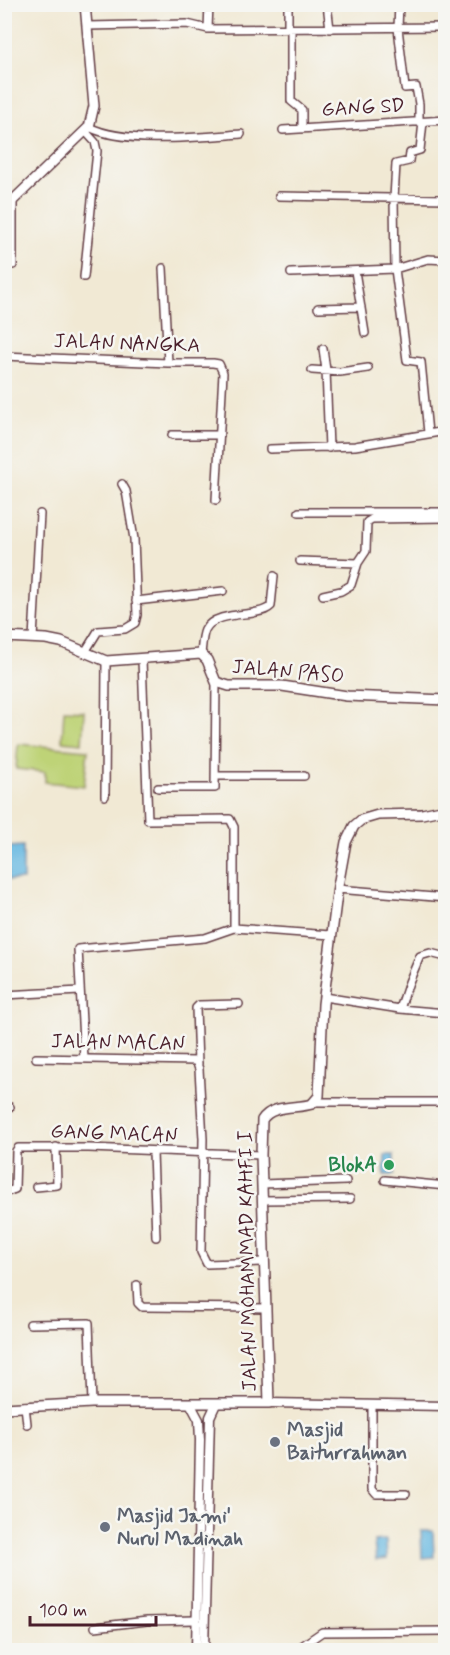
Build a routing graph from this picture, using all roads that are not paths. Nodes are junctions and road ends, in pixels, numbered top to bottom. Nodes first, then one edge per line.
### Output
1 (85, 4) edge
2 (209, 4) edge
3 (288, 4) edge
4 (327, 4) edge
5 (399, 4) edge
6 (87, 26) junction
7 (446, 27) edge
8 (398, 28) junction
9 (208, 29) junction
10 (290, 29) junction
11 (330, 29) junction
12 (446, 120) edge
13 (421, 122) junction
14 (302, 128) junction
15 (87, 129) junction
16 (283, 130) dead end
17 (241, 134) dead end
18 (279, 196) dead end
19 (394, 198) junction
20 (446, 199) edge
21 (13, 201) junction
22 (4, 209) edge
23 (446, 260) edge
24 (13, 265) dead end
25 (163, 268) dead end
26 (395, 270) junction
27 (356, 271) junction
28 (291, 273) dead end
29 (84, 277) dead end
30 (318, 308) dead end
31 (361, 308) junction
32 (365, 333) dead end
33 (323, 349) dead end
34 (4, 356) edge
35 (168, 363) junction
36 (368, 368) dead end
37 (312, 370) dead end
38 (326, 370) junction
39 (446, 431) edge
40 (428, 433) junction
41 (172, 435) dead end
42 (218, 435) junction
43 (328, 447) junction
44 (270, 449) dead end
45 (122, 484) dead end
46 (216, 500) dead end
47 (299, 512) dead end
48 (446, 512) edge
49 (40, 514) dead end
50 (446, 518) edge
51 (300, 561) dead end
52 (358, 563) junction
53 (273, 576) dead end
54 (224, 591) dead end
55 (323, 595) dead end
56 (136, 601) junction
57 (4, 637) edge
58 (33, 638) junction
59 (85, 652) junction
60 (201, 654) junction
61 (142, 660) junction
62 (106, 661) junction
63 (216, 682) junction
64 (446, 700) edge
65 (216, 776) junction
66 (304, 776) dead end
67 (158, 788) dead end
68 (105, 796) dead end
69 (446, 809) edge
70 (337, 889) junction
71 (446, 898) edge
72 (234, 928) junction
73 (331, 935) junction
74 (446, 957) edge
75 (80, 991) junction
76 (4, 995) edge
77 (324, 997) junction
78 (239, 1004) dead end
79 (400, 1009) junction
80 (446, 1013) edge
81 (36, 1058) dead end
82 (84, 1059) junction
83 (198, 1064) junction
84 (315, 1102) junction
85 (446, 1102) edge
86 (56, 1147) junction
87 (153, 1152) junction
88 (203, 1153) junction
89 (261, 1155) junction
90 (385, 1180) dead end
91 (346, 1181) dead end
92 (262, 1184) junction
93 (446, 1186) edge
94 (36, 1187) dead end
95 (4, 1193) edge
96 (350, 1199) dead end
97 (263, 1200) junction
98 (156, 1237) dead end
99 (264, 1262) junction
100 (137, 1285) dead end
101 (266, 1308) junction
102 (30, 1324) dead end
103 (92, 1403) junction
104 (269, 1403) junction
105 (216, 1404) junction
106 (191, 1405) junction
107 (372, 1405) junction
108 (25, 1406) junction
109 (446, 1406) edge
110 (4, 1408) edge
111 (27, 1424) dead end
112 (406, 1494) dead end
113 (196, 1620) junction
114 (95, 1627) dead end
115 (446, 1631) edge
116 (195, 1650) edge
117 (204, 1650) edge
118 (296, 1650) edge

1 - 6 main road
2 - 9 street
3 - 10 street
4 - 11 street
5 - 8 street
6 - 9 street
6 - 15 main road
7 - 8 street
8 - 11 street
8 - 13 street
9 - 10 street
10 - 11 street
10 - 14 street
12 - 13 street, GANG SD
13 - 14 street, GANG SD
13 - 19 street
14 - 16 street, GANG SD
15 - 17 street
15 - 21 main road
15 - 29 street
18 - 19 street
19 - 20 street
19 - 26 street
21 - 22 main road
21 - 24 street
23 - 26 street
25 - 35 street
26 - 27 street
26 - 40 street
27 - 28 street
27 - 31 street
30 - 31 street
31 - 32 street
33 - 38 street
34 - 35 street, JALAN NANGKA
35 - 42 street, JALAN NANGKA
36 - 38 street
37 - 38 street
38 - 43 street
39 - 40 street
40 - 43 street
41 - 42 street
42 - 46 street, JALAN NANGKA
43 - 44 street
45 - 56 street
47 - 48 street
49 - 58 street
50 - 52 street
51 - 52 street
52 - 55 street
53 - 60 street
54 - 56 street
56 - 59 street
57 - 58 main road
58 - 59 main road
59 - 62 main road
60 - 61 main road
60 - 63 main road, JALAN PASO
61 - 62 main road
61 - 72 street
62 - 68 street
63 - 64 main road, JALAN PASO
63 - 65 street
65 - 66 street
65 - 67 street
69 - 70 main road
70 - 71 street
70 - 73 main road
72 - 73 street
72 - 75 street
73 - 77 main road
74 - 79 street
75 - 76 street
75 - 82 street
77 - 79 street
77 - 84 main road
78 - 83 street, JALAN MACAN
79 - 80 street
81 - 82 street, JALAN MACAN
82 - 83 street, JALAN MACAN
83 - 88 street, JALAN MACAN
84 - 85 street
84 - 89 main road, JALAN MOHAMMAD KAHFI I
86 - 87 street, GANG MACAN
86 - 94 street
86 - 95 street, GANG MACAN
87 - 88 street, GANG MACAN
87 - 98 street
88 - 89 street, GANG MACAN
88 - 99 street, JALAN MACAN
89 - 92 main road, JALAN MOHAMMAD KAHFI I
90 - 93 street
91 - 92 street
92 - 97 main road, JALAN MOHAMMAD KAHFI I
96 - 97 street
97 - 99 main road, JALAN MOHAMMAD KAHFI I
99 - 101 main road, JALAN MOHAMMAD KAHFI I
100 - 101 street
101 - 104 main road, JALAN MOHAMMAD KAHFI I
102 - 103 street
103 - 106 main road
103 - 108 main road
104 - 105 main road
104 - 107 street
105 - 106 main road
105 - 117 street
106 - 113 street
107 - 109 street
107 - 112 street
108 - 110 main road
108 - 111 street
113 - 114 street
113 - 116 street
115 - 118 street

